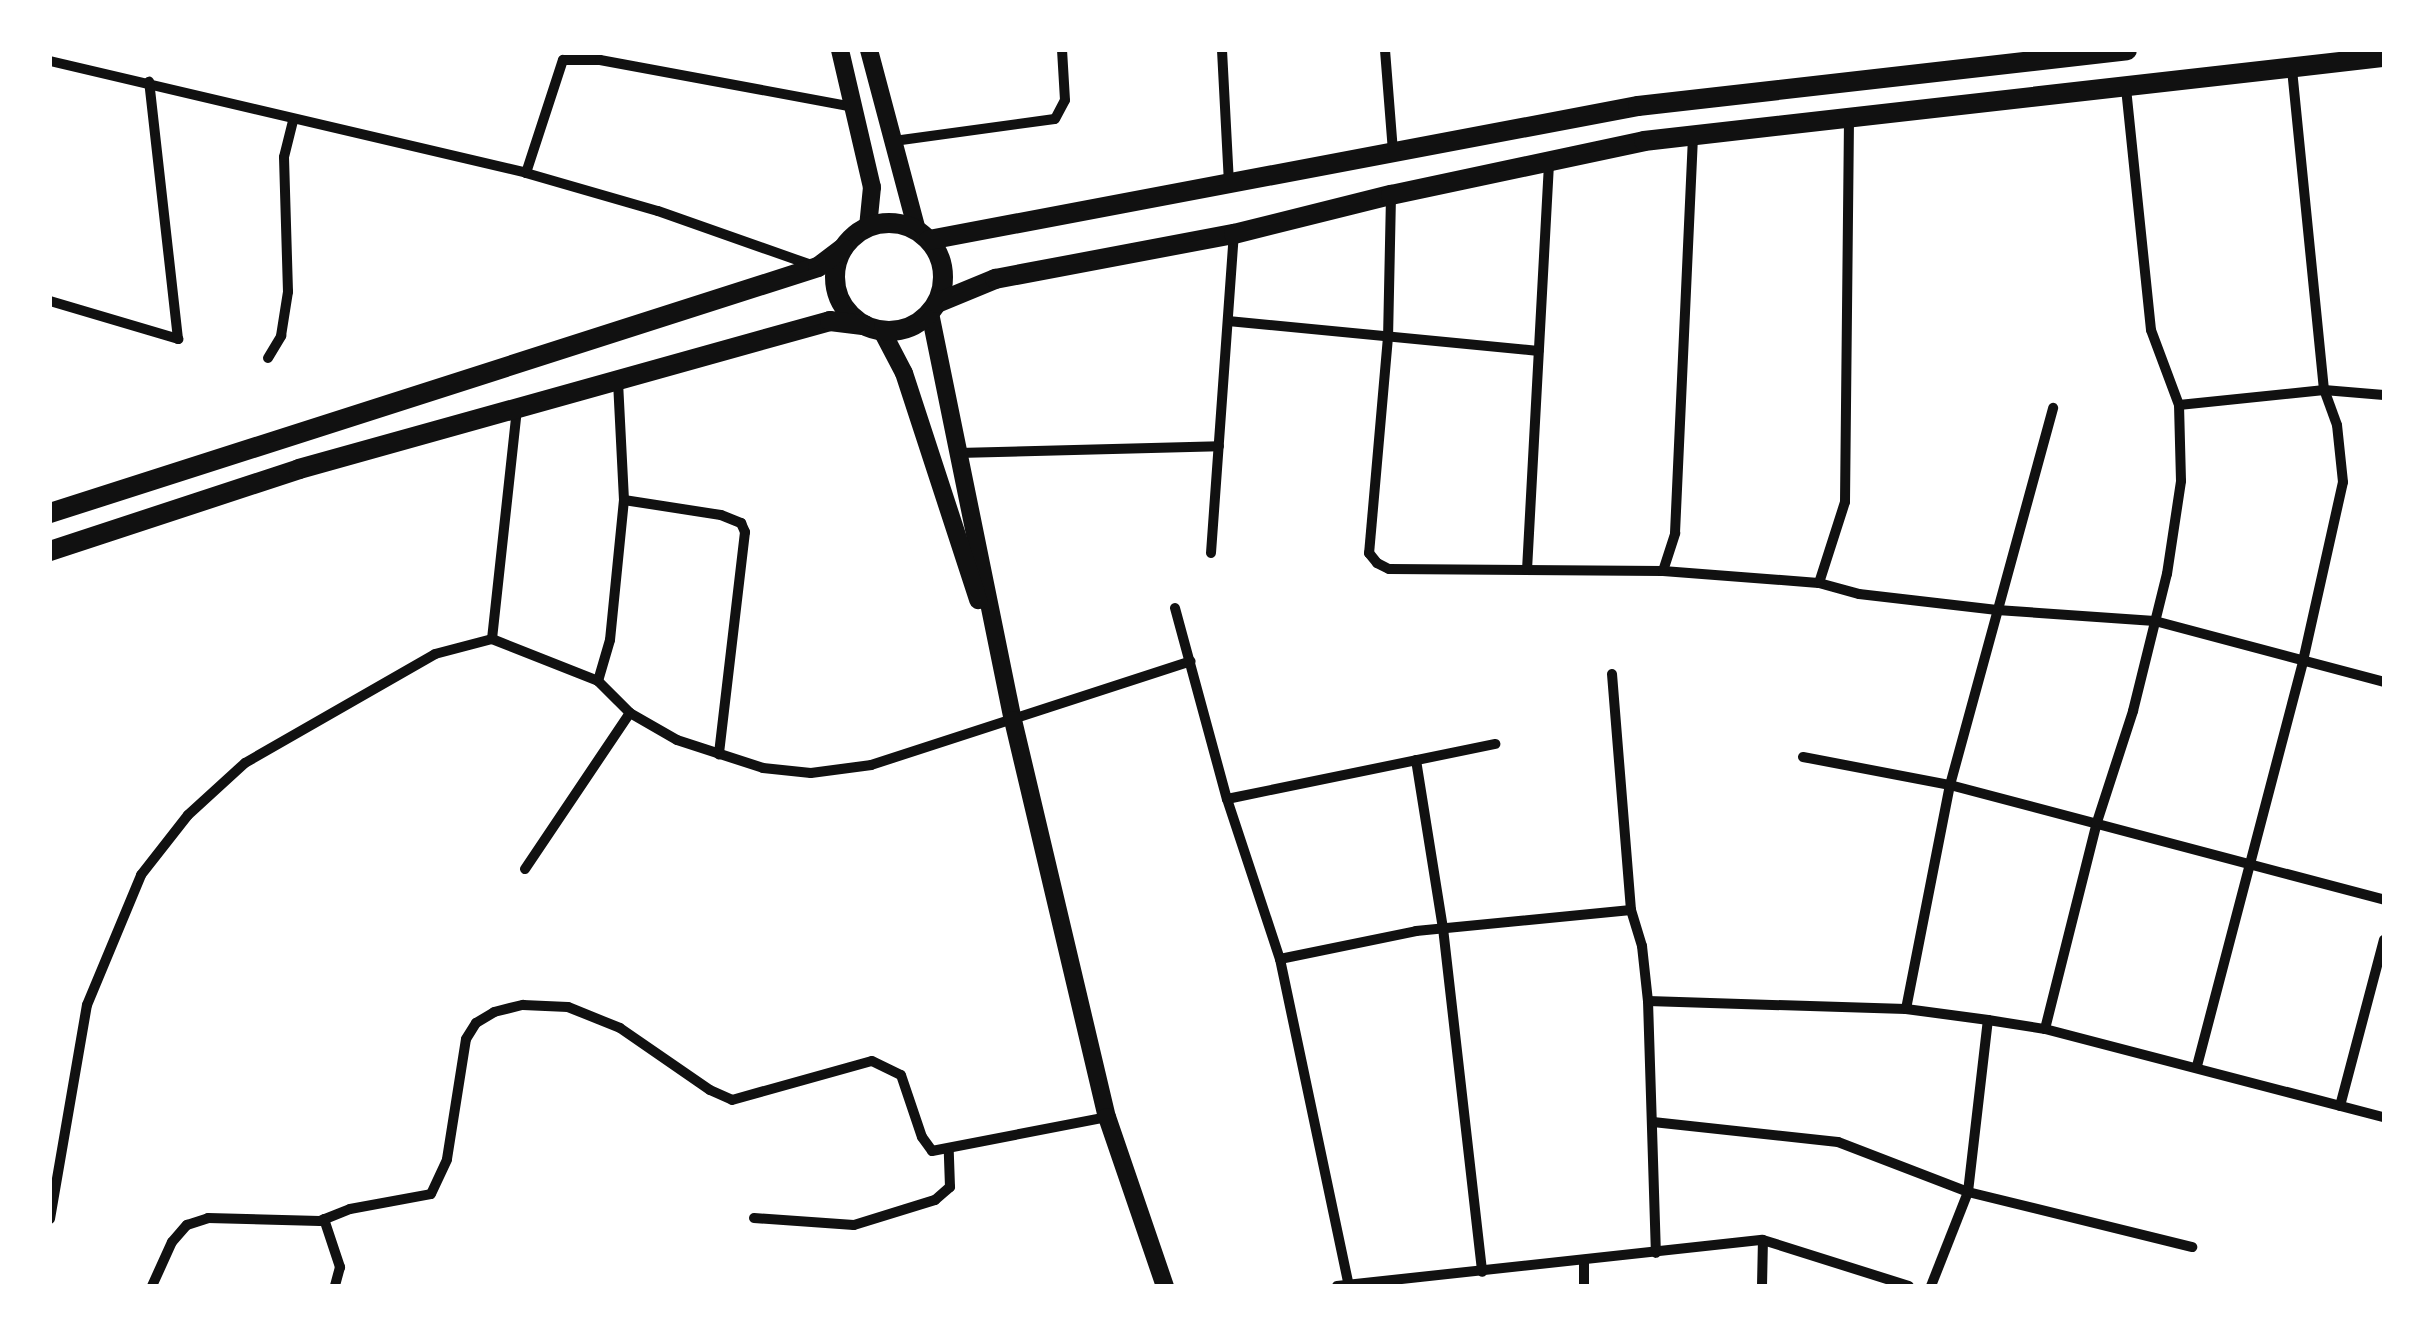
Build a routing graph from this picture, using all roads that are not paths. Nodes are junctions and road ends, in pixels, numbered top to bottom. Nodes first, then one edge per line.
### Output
1 (840, 50) edge
2 (868, 50) edge
3 (1062, 50) edge
4 (1222, 50) edge
5 (1385, 50) edge
6 (2128, 50) edge
7 (2384, 57) edge
8 (50, 61) edge
9 (2292, 67) junction
10 (148, 82) junction
11 (2126, 86) junction
12 (854, 107) junction
13 (1849, 118) junction
14 (293, 120) junction
15 (1693, 136) junction
16 (894, 142) junction
17 (1393, 152) junction
18 (1550, 159) junction
19 (526, 173) junction
20 (1229, 184) junction
21 (1392, 195) junction
22 (868, 227) junction
23 (1234, 234) junction
24 (923, 235) junction
25 (843, 248) junction
26 (818, 267) junction
27 (50, 301) edge
28 (933, 308) junction
29 (1228, 321) junction
30 (873, 328) junction
31 (1388, 338) junction
32 (1539, 352) junction
33 (268, 358) dead end
34 (618, 380) junction
35 (2324, 390) junction
36 (2384, 395) edge
37 (2179, 405) junction
38 (517, 408) junction
39 (2053, 408) dead end
40 (1219, 446) junction
41 (957, 454) junction
42 (624, 500) junction
43 (50, 513) edge
44 (50, 551) edge
45 (1211, 553) dead end
46 (1527, 570) junction
47 (1662, 571) junction
48 (1819, 583) junction
49 (1175, 608) dead end
50 (1997, 610) junction
51 (2156, 621) junction
52 (492, 639) junction
53 (1191, 660) junction
54 (2304, 661) junction
55 (1612, 674) dead end
56 (598, 682) junction
57 (2384, 682) edge
58 (1007, 690) junction
59 (630, 713) junction
60 (1013, 720) junction
61 (1495, 744) dead end
62 (719, 754) junction
63 (1803, 757) dead end
64 (1416, 760) junction
65 (1950, 786) junction
66 (1227, 799) junction
67 (2096, 822) junction
68 (2248, 861) junction
69 (525, 869) dead end
70 (2384, 900) edge
71 (1632, 910) junction
72 (1443, 928) junction
73 (2384, 940) edge
74 (1280, 960) junction
75 (1648, 1001) junction
76 (1906, 1009) junction
77 (1988, 1020) junction
78 (2046, 1029) junction
79 (2197, 1066) junction
80 (2340, 1106) junction
81 (1107, 1117) junction
82 (2384, 1117) edge
83 (1653, 1122) junction
84 (949, 1151) junction
85 (1968, 1192) junction
86 (754, 1218) dead end
87 (50, 1219) edge
88 (324, 1219) junction
89 (1764, 1240) junction
90 (2192, 1246) dead end
91 (1656, 1253) junction
92 (1584, 1263) junction
93 (1482, 1272) junction
94 (1381, 1283) edge
95 (1343, 1284) edge
96 (152, 1286) edge
97 (335, 1286) edge
98 (1165, 1286) edge
99 (1584, 1286) edge
100 (1762, 1286) edge
101 (1909, 1286) edge
102 (1931, 1286) edge

1 - 12 street
2 - 16 street
3 - 16 street
4 - 20 street
5 - 17 street
6 - 17 main road
7 - 9 main road
8 - 10 street
9 - 11 main road
9 - 35 street
10 - 14 street
10 - 27 street
11 - 13 main road
11 - 37 street
12 - 19 street
12 - 22 street
13 - 15 main road
13 - 48 street
14 - 19 street
14 - 33 street
15 - 18 main road
15 - 47 street
16 - 24 street
17 - 20 main road
18 - 21 main road
18 - 32 street
19 - 26 street
20 - 24 main road
21 - 23 main road
21 - 31 street
22 - 24 main road
22 - 25 main road
23 - 28 main road
23 - 29 street
24 - 28 main road
25 - 26 main road
25 - 30 main road
26 - 43 main road
28 - 30 main road
28 - 41 street
29 - 31 street
29 - 40 street
30 - 34 main road
30 - 58 street
31 - 32 street
31 - 46 street
32 - 46 street
34 - 38 main road
34 - 42 street
35 - 36 street
35 - 37 street
35 - 54 street
37 - 51 street
38 - 44 main road
38 - 52 street
39 - 50 street
40 - 41 street
40 - 45 street
41 - 58 street
42 - 56 street
42 - 62 street
46 - 47 street
47 - 48 street
48 - 50 street
49 - 53 street
50 - 51 street
50 - 65 street
51 - 54 street
51 - 67 street
52 - 56 street
52 - 87 street
53 - 60 street
53 - 66 street
54 - 57 street
54 - 68 street
55 - 71 street
56 - 59 street
58 - 60 street
59 - 62 street
59 - 69 street
60 - 62 street
60 - 81 street
61 - 64 street
63 - 65 street
64 - 66 street
64 - 72 street
65 - 67 street
65 - 76 street
66 - 74 street
67 - 68 street
67 - 78 street
68 - 70 street
68 - 79 street
71 - 72 street
71 - 75 street
72 - 74 street
72 - 93 street
73 - 80 street
74 - 95 street
75 - 76 street
75 - 83 street
76 - 77 street
77 - 78 street
77 - 85 street
78 - 79 street
79 - 80 street
80 - 82 street
81 - 84 street
81 - 98 street
83 - 85 street
83 - 91 street
84 - 86 street
84 - 88 street
85 - 90 street
85 - 102 street
88 - 96 street
88 - 97 street
89 - 91 street
89 - 100 street
89 - 101 street
91 - 92 street
92 - 93 street
92 - 99 street
93 - 94 street
94 - 95 street

